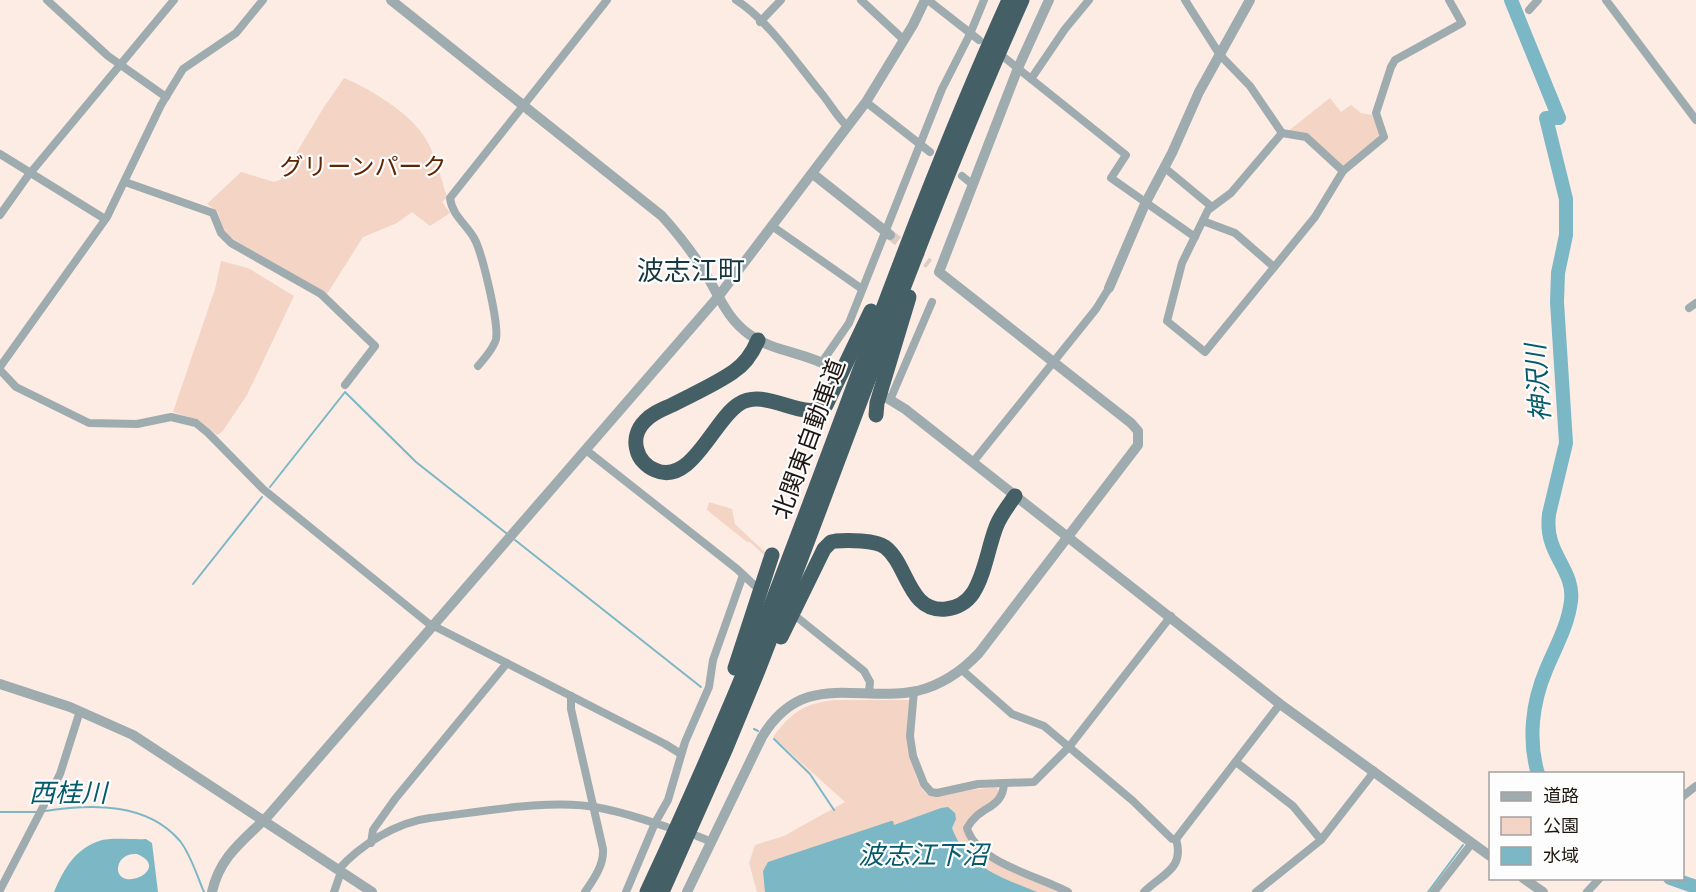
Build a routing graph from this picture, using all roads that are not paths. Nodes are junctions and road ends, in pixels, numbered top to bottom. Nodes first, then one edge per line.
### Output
1 (47, 0) edge
2 (174, 0) edge
3 (263, 0) edge
4 (390, 0) edge
5 (607, 0) edge
6 (736, 0) edge
7 (781, 0) edge
8 (861, 0) edge
9 (927, 0) edge
10 (984, 0) edge
11 (1009, 0) edge
12 (1022, 0) edge
13 (1049, 0) edge
14 (1089, 0) edge
15 (1185, 0) edge
16 (1250, 0) edge
17 (1449, 0) edge
18 (1538, 0) edge
19 (1606, 0) edge
20 (1529, 10) dead end
21 (760, 22) junction
22 (970, 34) junction
23 (904, 40) junction
24 (979, 40) dead end
25 (1221, 55) junction
26 (1005, 58) dead end
27 (120, 64) junction
28 (1018, 68) junction
29 (1032, 79) junction
30 (166, 97) junction
31 (866, 102) junction
32 (525, 105) junction
33 (1696, 120) edge
34 (848, 127) junction
35 (1282, 133) junction
36 (961, 141) junction
37 (920, 143) junction
38 (930, 152) dead end
39 (0, 154) edge
40 (1165, 168) junction
41 (1343, 171) junction
42 (30, 173) junction
43 (813, 174) junction
44 (962, 176) dead end
45 (125, 182) junction
46 (972, 184) junction
47 (1145, 204) junction
48 (1212, 207) junction
49 (919, 211) junction
50 (0, 215) edge
51 (105, 219) junction
52 (1203, 221) junction
53 (772, 226) junction
54 (887, 232) junction
55 (1195, 237) junction
56 (929, 264) tunnel mouth
57 (1274, 267) junction
58 (939, 272) junction
59 (1109, 288) joint
60 (862, 289) junction
61 (718, 297) junction
62 (933, 302) dead end
63 (758, 340) junction
64 (1053, 363) junction
65 (827, 365) joint
66 (478, 366) dead end
67 (0, 367) edge
68 (345, 385) dead end
69 (889, 399) joint
70 (777, 410) dead end
71 (876, 415) dead end
72 (586, 450) junction
73 (973, 462) junction
74 (1015, 496) junction
75 (1068, 536) junction
76 (891, 544) dead end
77 (772, 555) dead end
78 (743, 575) junction
79 (754, 585) dead end
80 (1171, 616) junction
81 (798, 618) dead end
82 (434, 626) junction
83 (507, 663) junction
84 (962, 670) junction
85 (0, 684) edge
86 (914, 691) junction
87 (869, 693) junction
88 (571, 696) junction
89 (1280, 704) junction
90 (80, 711) junction
91 (1069, 747) junction
92 (726, 748) junction
93 (681, 754) junction
94 (1236, 762) junction
95 (1373, 770) junction
96 (1004, 783) junction
97 (1696, 786) edge
98 (1684, 796) edge
99 (594, 807) junction
100 (682, 818) junction
101 (263, 821) junction
102 (655, 823) junction
103 (667, 826) dead end
104 (697, 836) dead end
105 (1176, 839) junction
106 (1321, 840) junction
107 (712, 842) junction
108 (371, 843) junction
109 (1472, 843) junction
110 (1489, 855) edge
111 (339, 871) junction
112 (1525, 880) edge
113 (1599, 880) edge
114 (0, 890) edge
115 (212, 892) edge
116 (334, 892) edge
117 (372, 892) edge
118 (585, 892) edge
119 (626, 892) edge
120 (647, 892) edge
121 (662, 892) edge
122 (687, 892) edge
123 (1068, 892) edge
124 (1144, 892) edge
125 (1256, 892) edge
126 (1434, 892) edge
127 (1543, 892) edge
128 (1587, 892) edge

1 - 27 street
2 - 27 street
3 - 30 street
4 - 32 street
5 - 32 street
6 - 21 street
7 - 21 street
8 - 23 street
9 - 22 street
9 - 23 street
10 - 22 street
11 - 49 highway, 北関東自動車道
12 - 36 highway, 北関東自動車道
13 - 28 street
14 - 29 street
15 - 25 street
16 - 25 street
17 - 41 street
18 - 20 street
19 - 33 street
21 - 34 street
22 - 24 street
22 - 37 street
23 - 31 street
25 - 35 street
25 - 40 street
26 - 28 street
27 - 30 street
27 - 42 street
28 - 29 street
28 - 46 street
29 - 47 street
30 - 45 street
31 - 34 street
31 - 37 street
32 - 61 street
32 - 66 street
34 - 43 street
35 - 41 street
35 - 48 street
36 - 71 highway
36 - 92 highway, 北関東自動車道
37 - 38 street
37 - 54 street
39 - 42 street
40 - 47 street
40 - 48 street
41 - 57 street
42 - 50 street
42 - 51 street
43 - 53 street
43 - 54 street
44 - 46 street
45 - 51 street
45 - 68 street
46 - 58 street
47 - 55 street
47 - 59 street
48 - 52 street
49 - 63 highway
49 - 100 highway, 北関東自動車道
51 - 67 street
52 - 55 street
52 - 57 street
53 - 60 street
53 - 61 street
54 - 60 street
55 - 57 street
56 - 58 street
58 - 64 street
59 - 64 street
60 - 65 street
61 - 63 street
61 - 72 street
62 - 69 street
63 - 65 street
63 - 70 highway
64 - 73 street
64 - 75 street
67 - 82 street
69 - 73 street
72 - 78 street
72 - 82 street
73 - 74 street
74 - 75 street
74 - 76 highway
74 - 92 highway
75 - 80 street
75 - 84 street
77 - 100 highway
78 - 79 street
78 - 93 street
80 - 89 street
80 - 91 street
81 - 87 street
82 - 83 street
82 - 101 street
83 - 88 street
83 - 108 street
84 - 86 street
84 - 91 street
85 - 90 street
86 - 87 street
86 - 96 street
87 - 107 street
88 - 93 street
88 - 99 street
89 - 94 street
89 - 95 street
90 - 101 street
90 - 114 street
91 - 96 street
91 - 105 street
92 - 121 highway, 北関東自動車道
93 - 102 street
94 - 105 street
94 - 106 street
95 - 106 street
95 - 109 street
96 - 123 street
97 - 98 street
99 - 102 street
99 - 108 street
99 - 118 street
100 - 120 highway, 北関東自動車道
101 - 111 street
101 - 115 street
102 - 103 street
102 - 119 street
104 - 107 street
105 - 124 street
106 - 125 street
107 - 122 street
108 - 111 street
109 - 110 street
109 - 126 street
111 - 116 street
111 - 117 street
112 - 127 street
113 - 128 street

